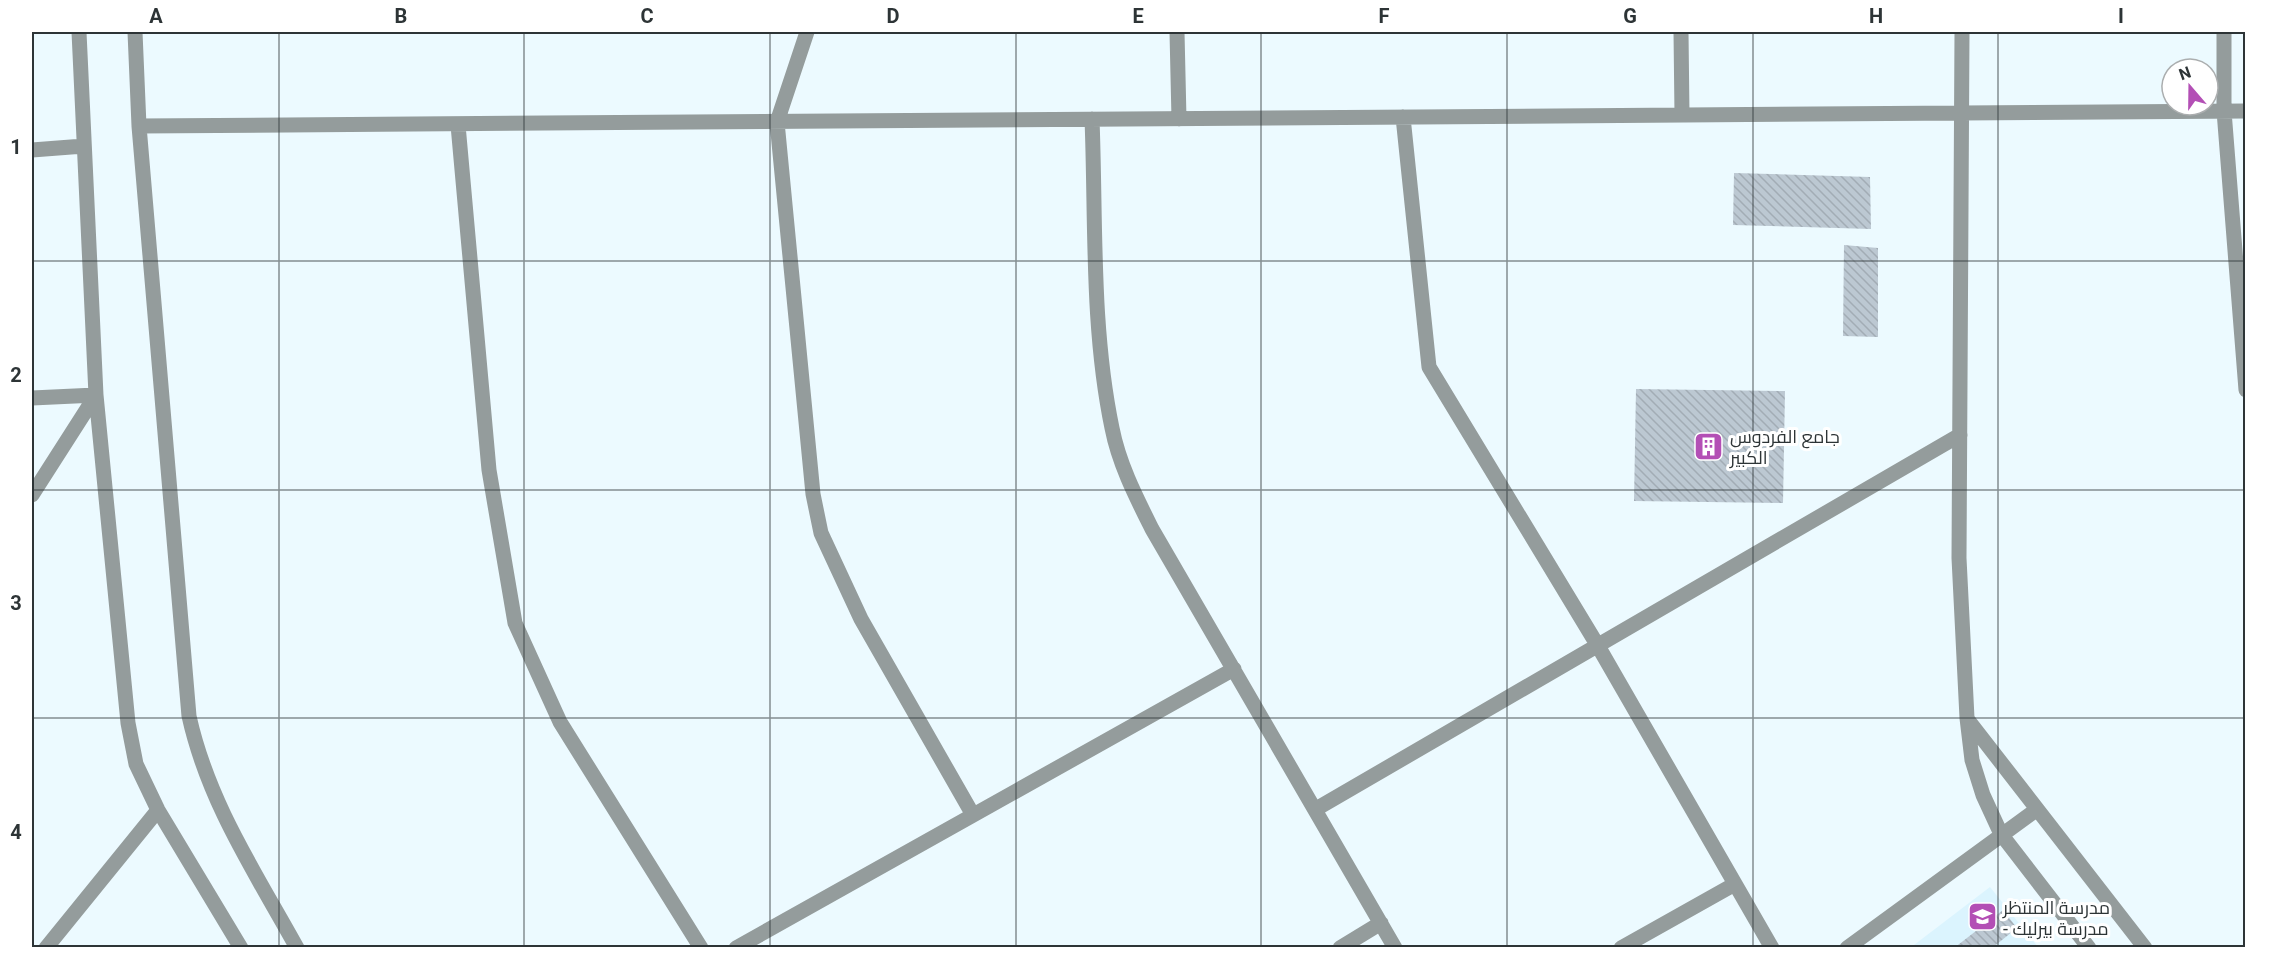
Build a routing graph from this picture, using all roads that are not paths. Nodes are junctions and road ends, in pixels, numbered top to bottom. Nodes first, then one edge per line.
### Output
1 (79, 32) edge
2 (135, 32) edge
3 (807, 32) edge
4 (1177, 32) edge
5 (1681, 32) edge
6 (1962, 32) edge
7 (2224, 32) edge
8 (2224, 111) junction
9 (2246, 111) edge
10 (1961, 113) junction
11 (1682, 115) junction
12 (1403, 117) junction
13 (1179, 118) junction
14 (1092, 119) junction
15 (777, 122) junction
16 (458, 125) junction
17 (139, 126) junction
18 (84, 146) junction
19 (32, 150) edge
20 (2246, 390) edge
21 (96, 395) junction
22 (32, 398) edge
23 (1960, 435) junction
24 (32, 495) edge
25 (1598, 646) junction
26 (1234, 669) junction
27 (1966, 718) junction
28 (1316, 809) junction
29 (159, 810) junction
30 (2036, 810) junction
31 (973, 815) junction
32 (2001, 834) junction
33 (1735, 884) junction
34 (1381, 923) junction
35 (46, 948) edge
36 (241, 948) edge
37 (297, 948) edge
38 (701, 948) edge
39 (736, 948) edge
40 (1340, 948) edge
41 (1395, 948) edge
42 (1622, 948) edge
43 (1772, 948) edge
44 (1847, 948) edge
45 (2089, 948) edge
46 (2145, 948) edge

1 - 18 street
2 - 17 street
3 - 15 street
4 - 13 street
5 - 11 street
6 - 10 street
7 - 8 street
8 - 9 street
8 - 10 street
8 - 20 street
10 - 11 street
10 - 23 street
11 - 12 street
12 - 13 street
12 - 25 street
13 - 14 street
14 - 15 street
14 - 26 street
15 - 16 street
15 - 31 street
16 - 17 street
16 - 38 street
17 - 37 street
18 - 19 street
18 - 21 street
21 - 22 street
21 - 24 street
21 - 29 street
23 - 25 street
23 - 27 street
25 - 28 street
25 - 33 street
26 - 28 street
26 - 31 street
27 - 30 street
27 - 32 street
28 - 34 street
29 - 35 street
29 - 36 street
30 - 32 street
30 - 46 street
31 - 39 street
32 - 44 street
32 - 45 street
33 - 42 street
33 - 43 street
34 - 40 street
34 - 41 street

